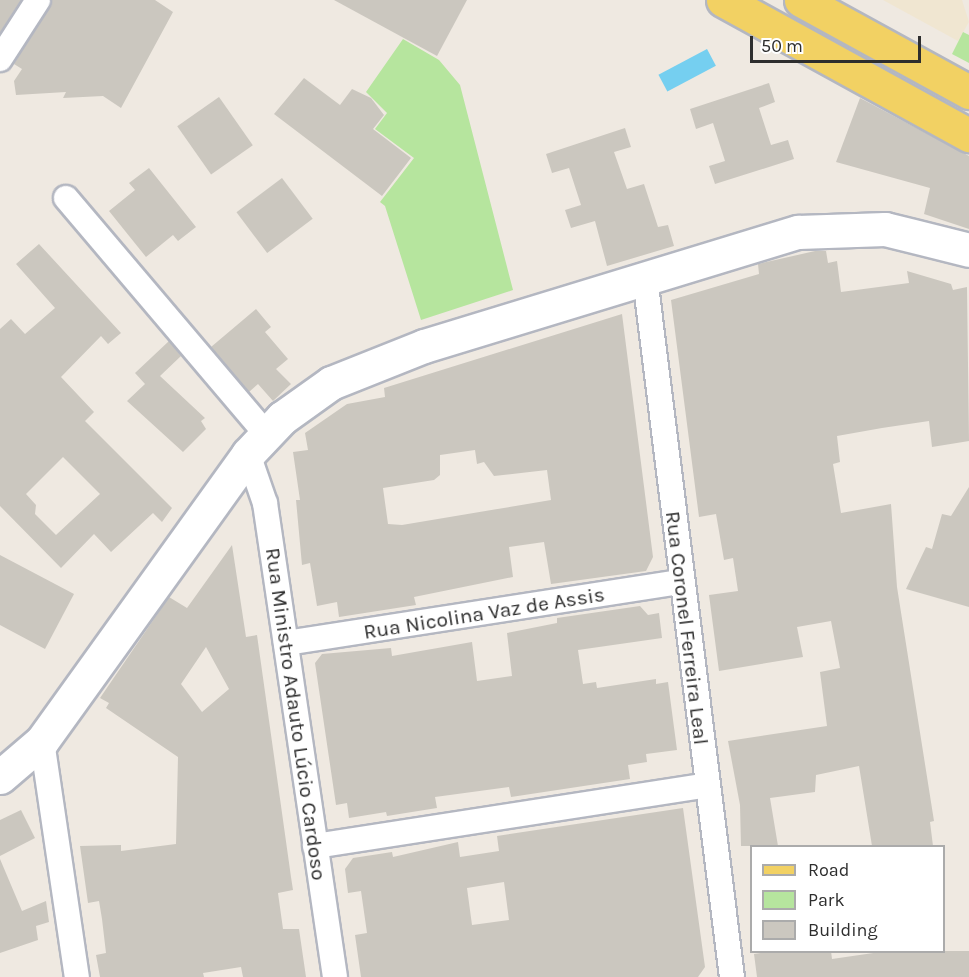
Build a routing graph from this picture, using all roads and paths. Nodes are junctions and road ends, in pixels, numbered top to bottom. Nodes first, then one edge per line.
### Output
1 (38, 0) edge
2 (723, 0) edge
3 (801, 0) edge
4 (0, 59) edge
5 (969, 92) edge
6 (969, 135) edge
7 (66, 198) dead end
8 (969, 250) edge
9 (645, 279) junction
10 (257, 444) junction
11 (681, 582) junction
12 (286, 644) junction
13 (42, 741) junction
14 (0, 777) edge
15 (707, 785) junction
16 (315, 846) junction
17 (77, 977) edge
18 (335, 977) edge
19 (732, 977) edge

1 - 4 street
2 - 6 main road
3 - 5 main road
7 - 10 street
8 - 9 main road
9 - 10 main road
9 - 11 street, Rua Coronel Ferreira Leal
10 - 12 street, Rua Ministro Adauto Lúcio Cardoso
10 - 13 main road
11 - 12 street, Rua Nicolina Vaz de Assis
11 - 15 street, Rua Coronel Ferreira Leal
12 - 16 street, Rua Ministro Adauto Lúcio Cardoso
13 - 14 main road
13 - 17 street
15 - 16 street
15 - 19 street, Rua Coronel Ferreira Leal
16 - 18 street, Rua Ministro Adauto Lúcio Cardoso

